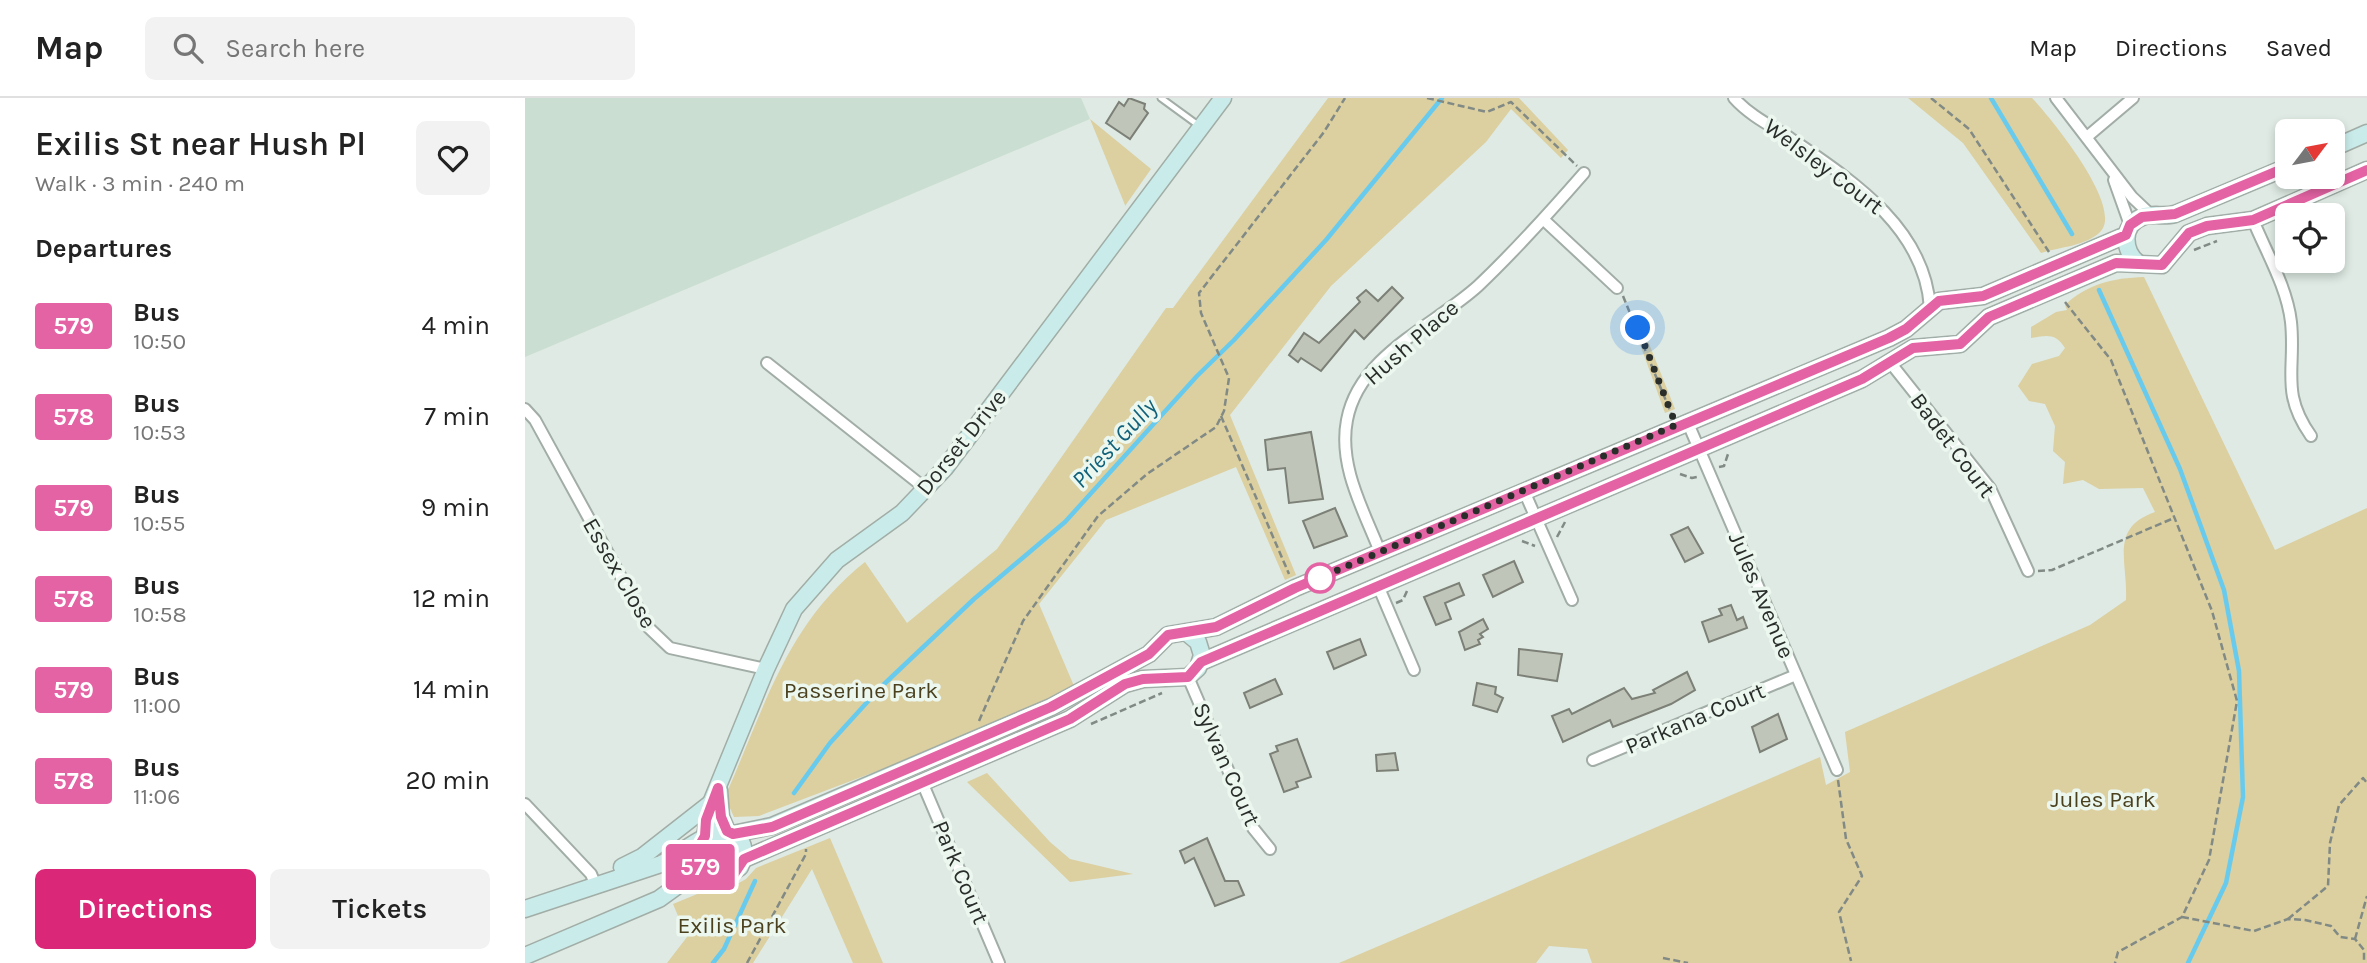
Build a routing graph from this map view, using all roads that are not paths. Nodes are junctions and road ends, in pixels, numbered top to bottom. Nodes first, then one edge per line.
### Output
1 (1161, 98) edge
2 (1223, 98) edge
3 (1734, 98) edge
4 (2056, 98) edge
5 (2133, 98) edge
6 (1201, 127) junction
7 (2367, 133) edge
8 (2088, 136) junction
9 (2345, 143) edge
10 (2367, 170) edge
11 (2111, 171) junction
12 (2275, 172) edge
13 (1584, 173) road end
14 (2157, 216) junction
15 (1543, 220) junction
16 (2253, 220) junction
17 (2128, 230) junction
18 (2177, 245) junction
19 (2138, 263) junction
20 (1926, 278) junction
21 (1617, 288) road end
22 (1951, 300) junction
23 (1929, 310) junction
24 (1970, 332) junction
25 (1937, 344) junction
26 (1889, 361) junction
27 (767, 363) dead end
28 (525, 409) edge
29 (1682, 423) junction
30 (2311, 436) dead end
31 (1699, 450) junction
32 (926, 489) junction
33 (1524, 491) junction
34 (1537, 520) junction
35 (1380, 552) junction
36 (2028, 571) road end
37 (1379, 587) junction
38 (1572, 600) dead end
39 (1187, 633) junction
40 (1158, 644) junction
41 (1201, 662) junction
42 (766, 669) junction
43 (1414, 670) dead end
44 (1796, 676) junction
45 (1180, 677) junction
46 (1593, 760) dead end
47 (1837, 770) road end
48 (922, 782) junction
49 (715, 795) junction
50 (525, 803) edge
51 (730, 833) junction
52 (702, 839) junction
53 (1271, 849) dead end
54 (744, 859) junction
55 (707, 874) junction
56 (598, 886) junction
57 (525, 909) edge
58 (525, 956) edge
59 (999, 963) edge

1 - 6 lane
2 - 6 street, Dorset Drive
3 - 20 street, Welsley Court
4 - 8 street
5 - 8 street
6 - 32 street, Dorset Drive
7 - 9 street
8 - 11 street
10 - 16 street
11 - 14 street
11 - 17 street
12 - 14 street
13 - 15 street, Hush Place
14 - 17 street
14 - 18 street
15 - 21 street
15 - 35 street, Hush Place
16 - 18 street
16 - 30 street
17 - 19 street
17 - 22 street
18 - 19 street
19 - 24 street
20 - 22 street, Welsley Court
20 - 23 street, Welsley Court
22 - 23 street
22 - 24 street
23 - 25 street
23 - 29 street
24 - 25 street
25 - 26 street
26 - 31 street
26 - 36 street, Badet Court
27 - 32 street
28 - 42 street, Essex Close
29 - 31 street, Jules Avenue
29 - 33 street
31 - 34 street
31 - 44 street, Jules Avenue
32 - 42 street, Dorset Drive
33 - 34 street
33 - 35 street
34 - 37 street
34 - 38 street
35 - 39 street
37 - 41 street
37 - 43 street
39 - 40 street
39 - 41 street
40 - 45 street
40 - 51 street
41 - 45 street
42 - 49 street, Dorset Drive
44 - 46 street, Parkana Court
44 - 47 street, Jules Avenue
45 - 48 street
45 - 53 street, Sylvan Court
48 - 54 street
48 - 59 street, Park Court
49 - 51 street
49 - 52 street, Dorset Drive
49 - 56 street
50 - 56 street
51 - 52 street
51 - 54 street
52 - 55 street
52 - 56 street
54 - 55 street
55 - 58 street
56 - 57 street

